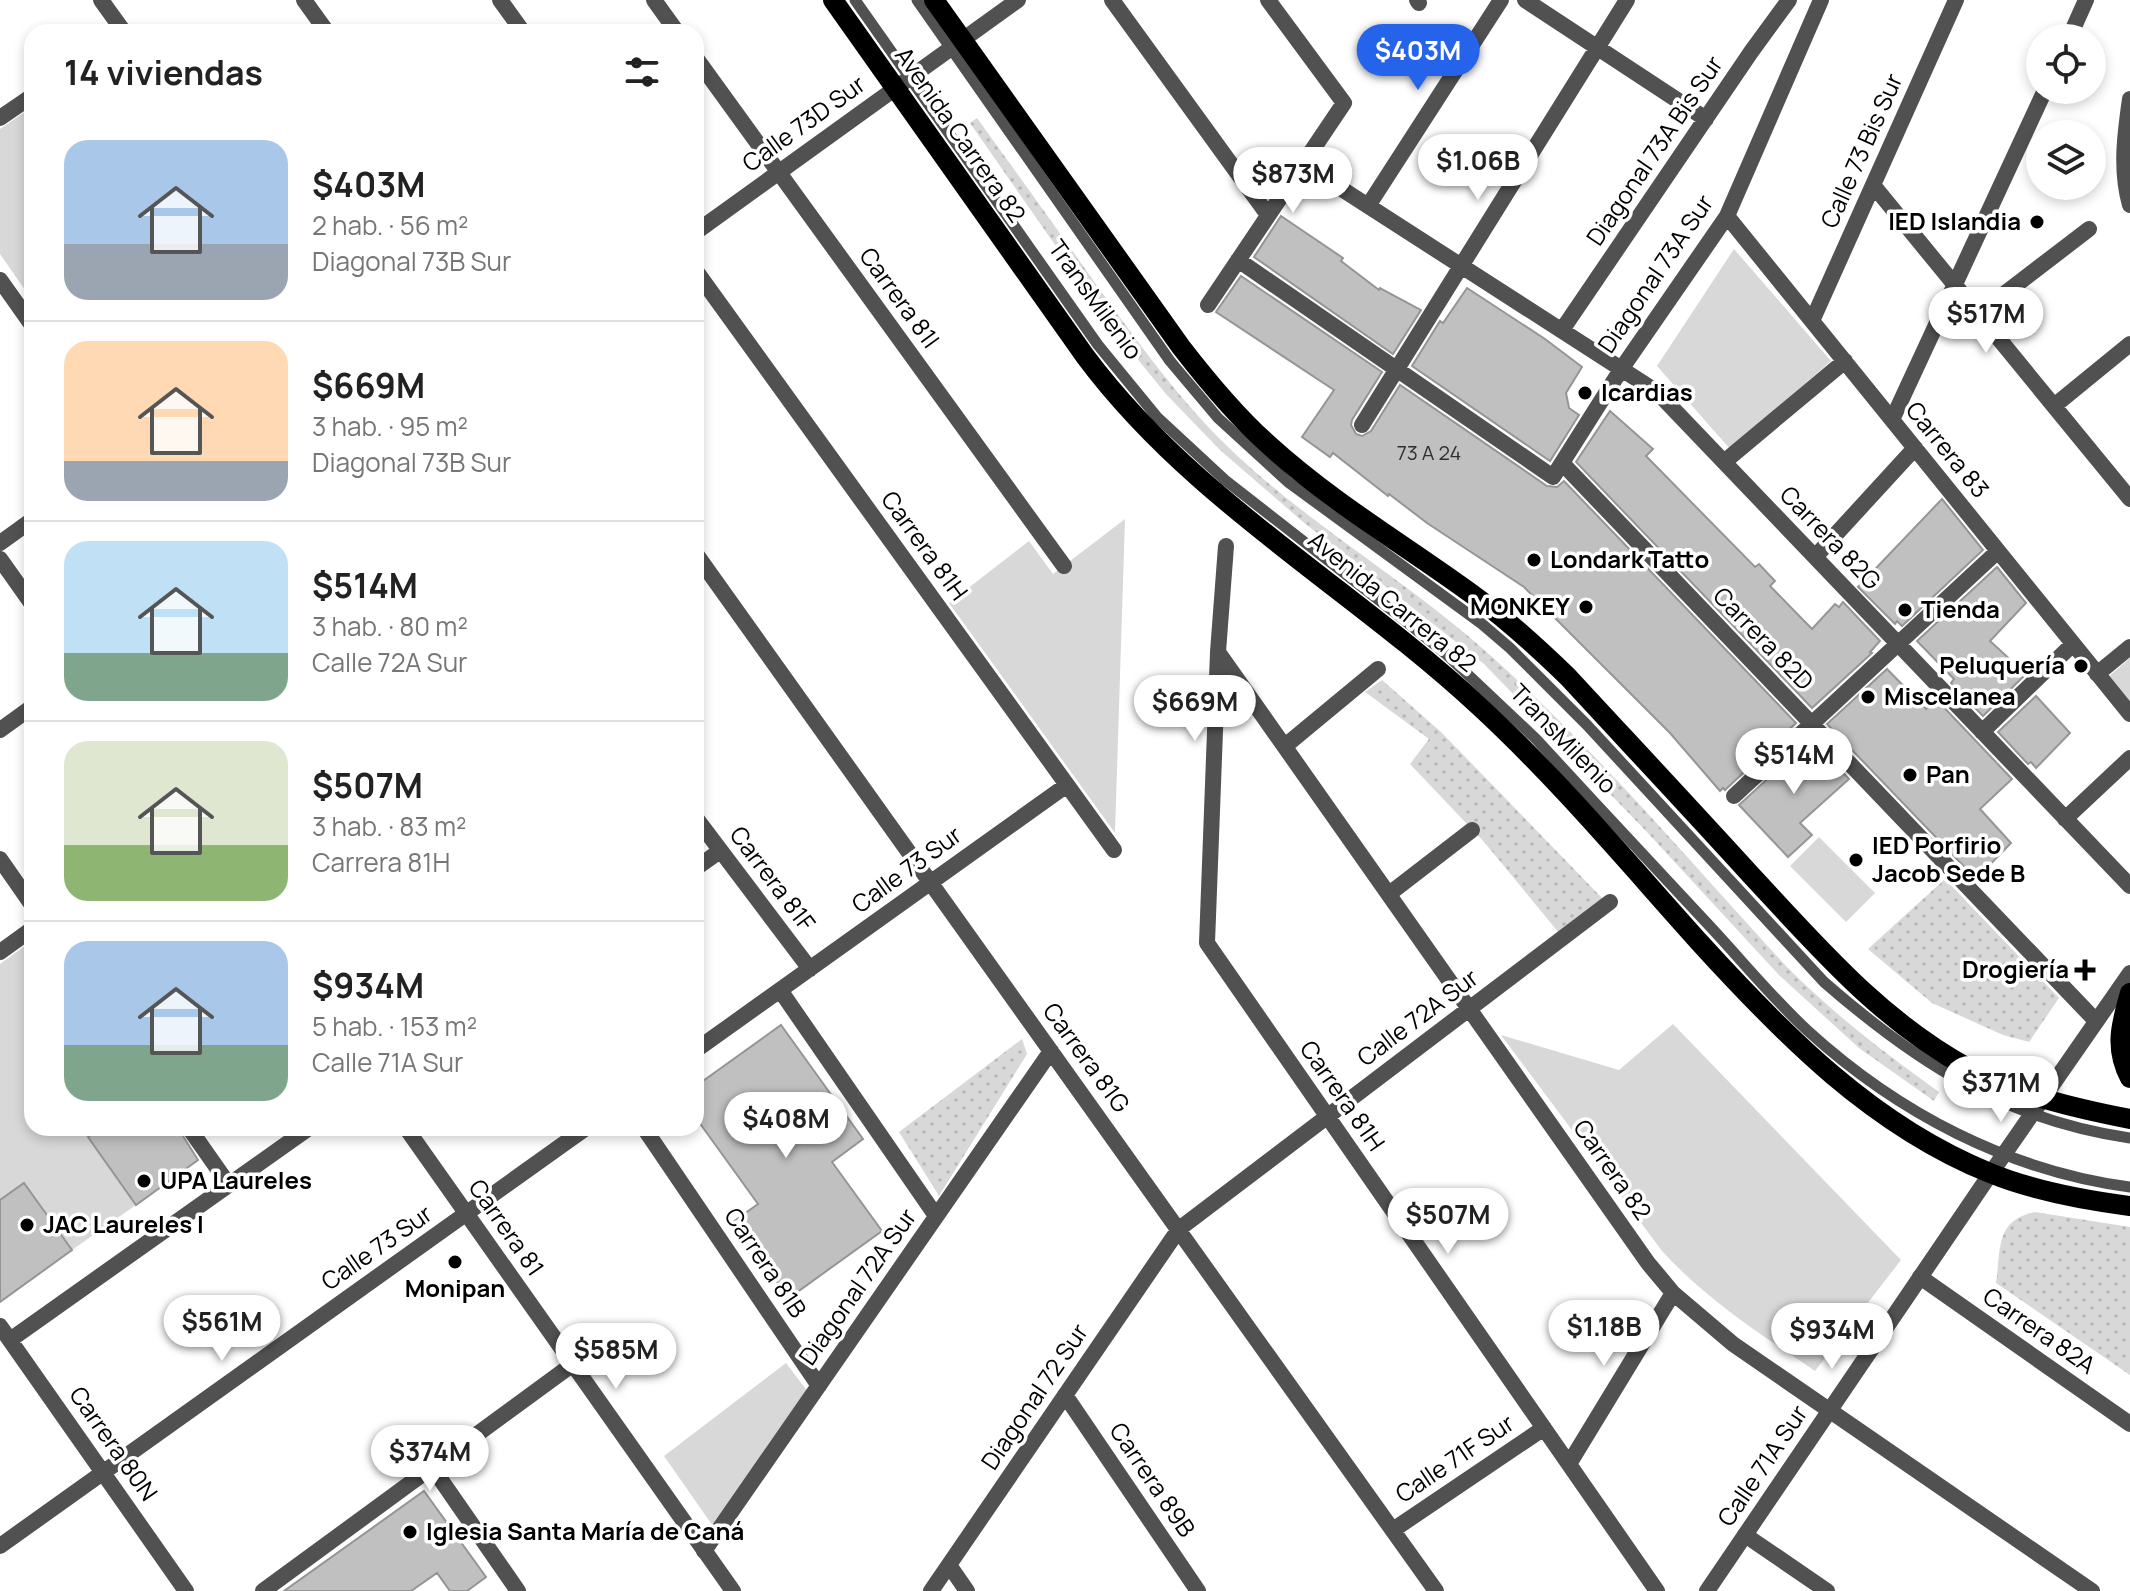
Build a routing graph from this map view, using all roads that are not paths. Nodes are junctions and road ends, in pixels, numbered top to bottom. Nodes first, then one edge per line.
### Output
1 (101, 0) edge
2 (304, 0) edge
3 (500, 0) edge
4 (654, 0) edge
5 (833, 0) edge
6 (855, 0) edge
7 (917, 0) edge
8 (934, 0) edge
9 (1018, 0) edge
10 (1112, 0) edge
11 (1268, 0) edge
12 (1501, 0) edge
13 (1525, 0) edge
14 (1627, 0) edge
15 (1789, 0) edge
16 (1821, 0) edge
17 (1956, 0) edge
18 (2086, 0) edge
19 (117, 24) edge
20 (321, 24) edge
21 (517, 24) edge
22 (671, 24) edge
23 (2075, 24) edge
24 (957, 44) junction
25 (1597, 49) junction
26 (704, 69) edge
27 (903, 83) junction
28 (2130, 99) edge
29 (24, 102) edge
30 (2039, 104) edge
31 (0, 118) edge
32 (1706, 119) junction
33 (1303, 164) junction
34 (779, 172) junction
35 (1873, 185) junction
36 (2130, 205) edge
37 (1368, 206) junction
38 (1268, 215) junction
39 (1727, 216) junction
40 (704, 226) edge
41 (2089, 229) dead end
42 (1238, 260) junction
43 (1462, 266) junction
44 (0, 280) edge
45 (704, 282) edge
46 (1956, 286) junction
47 (1208, 305) dead end
48 (24, 314) edge
49 (1978, 314) junction
50 (1812, 321) junction
51 (1562, 330) junction
52 (2130, 344) edge
53 (1845, 361) junction
54 (1622, 368) junction
55 (1397, 370) junction
56 (2054, 406) junction
57 (1892, 420) junction
58 (1362, 425) dead end
59 (1915, 448) junction
60 (1724, 462) junction
61 (1557, 470) junction
62 (2129, 495) edge
63 (24, 526) edge
64 (0, 543) edge
65 (1226, 546) dead end
66 (1998, 551) junction
67 (1815, 557) junction
68 (0, 559) edge
69 (704, 565) edge
70 (1064, 566) dead end
71 (24, 593) edge
72 (1898, 644) junction
73 (2073, 644) junction
74 (2130, 647) edge
75 (1218, 652) junction
76 (1378, 669) dead end
77 (2097, 674) junction
78 (24, 713) edge
79 (2130, 714) edge
80 (1812, 724) junction
81 (0, 730) edge
82 (1982, 732) junction
83 (1285, 746) junction
84 (2130, 758) edge
85 (1067, 785) junction
86 (1734, 796) dead end
87 (2065, 819) junction
88 (704, 829) edge
89 (1472, 830) dead end
90 (1114, 850) dead end
91 (720, 851) junction
92 (0, 859) edge
93 (704, 862) edge
94 (931, 882) junction
95 (2130, 886) edge
96 (24, 894) edge
97 (1389, 894) junction
98 (1610, 902) dead end
99 (24, 935) edge
100 (0, 952) edge
101 (810, 969) junction
102 (2130, 973) edge
103 (780, 990) junction
104 (2130, 993) edge
105 (1469, 1010) junction
106 (2096, 1021) junction
107 (704, 1044) edge
108 (1051, 1051) junction
109 (2130, 1078) edge
110 (2038, 1106) junction
111 (1327, 1116) junction
112 (2130, 1119) edge
113 (195, 1136) edge
114 (298, 1136) edge
115 (412, 1136) edge
116 (575, 1136) edge
117 (649, 1136) edge
118 (2130, 1138) edge
119 (2003, 1155) junction
120 (1991, 1173) junction
121 (229, 1185) junction
122 (2130, 1187) edge
123 (2130, 1206) edge
124 (466, 1214) junction
125 (936, 1216) junction
126 (1179, 1229) junction
127 (1920, 1277) junction
128 (1673, 1293) junction
129 (5, 1333) edge
130 (573, 1364) junction
131 (819, 1386) junction
132 (1065, 1395) junction
133 (1830, 1410) junction
134 (2130, 1424) edge
135 (1544, 1428) junction
136 (1569, 1464) junction
137 (432, 1467) junction
138 (103, 1472) junction
139 (1393, 1530) junction
140 (1745, 1535) junction
141 (0, 1546) edge
142 (704, 1551) junction
143 (949, 1565) junction
144 (186, 1591) edge
145 (263, 1591) edge
146 (518, 1591) edge
147 (733, 1591) edge
148 (931, 1591) edge
149 (967, 1591) edge
150 (1198, 1591) edge
151 (1436, 1591) edge
152 (1657, 1591) edge
153 (1707, 1591) edge
154 (1827, 1591) edge
155 (2092, 1591) edge

1 - 19 street
2 - 20 street
3 - 21 street
4 - 22 street
5 - 27 main road, Avenida Carrera 82
6 - 27 lane, TransMilenio
7 - 24 lane
8 - 24 main road, Avenida Carrera 82
9 - 24 street, Calle 73D Sur
10 - 38 street
11 - 33 street
12 - 37 street
13 - 25 street
14 - 25 street
15 - 32 street, Diagonal 73A Bis Sur
16 - 39 street, Diagonal 73A Sur
17 - 35 street, Calle 73 Bis Sur
18 - 23 street
24 - 27 street, Calle 73D Sur
24 - 110 main road, Avenida Carrera 82
25 - 32 street
25 - 43 street
26 - 34 street, Carrera 81I
27 - 34 street, Calle 73D Sur
27 - 119 lane, TransMilenio
27 - 120 main road, Avenida Carrera 82
28 - 36 street
29 - 31 street
30 - 46 street
32 - 51 street, Diagonal 73A Bis Sur
33 - 37 street, Carrera 82G
33 - 38 street
34 - 40 street, Calle 73D Sur
34 - 70 street, Carrera 81I
35 - 46 street
35 - 50 street, Calle 73 Bis Sur
37 - 43 street, Carrera 82G
38 - 42 street
39 - 50 street, Carrera 83
39 - 54 street, Diagonal 73A Sur
41 - 49 street
42 - 47 street
42 - 55 street, Carrera 82D
43 - 51 street, Carrera 82G
43 - 55 street
44 - 48 street
45 - 85 street, Carrera 81H
46 - 49 street
46 - 57 street
49 - 56 street
50 - 53 street, Carrera 83
51 - 54 street, Carrera 82G
52 - 56 street
53 - 57 street, Carrera 83
53 - 60 street
54 - 60 street, Carrera 82G
54 - 61 street, Diagonal 73A Sur
55 - 58 street
55 - 61 street, Carrera 82D
56 - 62 street
57 - 59 street, Carrera 83
59 - 66 street, Carrera 83
59 - 67 street
60 - 67 street, Carrera 82G
61 - 80 street, Carrera 82D
63 - 64 street
65 - 75 street
66 - 72 street
66 - 73 street, Carrera 83
67 - 72 street, Carrera 82G
68 - 71 street
69 - 94 street, Carrera 81G
72 - 80 street
72 - 82 street, Carrera 82G
73 - 77 street, Carrera 83
73 - 82 street
74 - 77 street
75 - 83 street, Carrera 82
75 - 111 street, Carrera 81H
76 - 83 street
77 - 79 street, Carrera 83
78 - 81 street
80 - 86 street
80 - 106 street, Carrera 82D
82 - 87 street, Carrera 82G
83 - 97 street, Carrera 82
84 - 87 street
85 - 90 street, Carrera 81H
85 - 94 street, Calle 73 Sur
87 - 95 street, Carrera 82G
88 - 91 street, Carrera 81F
89 - 97 street
91 - 93 street
91 - 101 street, Carrera 81F
92 - 96 street
94 - 101 street, Calle 73 Sur
94 - 108 street, Carrera 81G
97 - 105 street, Carrera 82
98 - 105 street, Calle 72A Sur
99 - 100 street
101 - 103 street, Calle 73 Sur
102 - 106 street, Calle 71A Sur
103 - 107 street, Calle 73 Sur
103 - 125 street
104 - 109 main road
105 - 111 street, Calle 72A Sur
105 - 128 street, Carrera 82
106 - 110 street, Calle 71A Sur
108 - 125 street, Diagonal 72A Sur
108 - 126 street, Carrera 81G
110 - 112 main road, Avenida Carrera 82
110 - 118 lane
110 - 119 street, Calle 71A Sur
111 - 126 street, Calle 72A Sur
111 - 135 street, Carrera 81H
113 - 121 street
114 - 121 street
115 - 124 street, Carrera 81
116 - 124 street, Calle 73 Sur
117 - 131 street, Carrera 81B
119 - 120 street, Calle 71A Sur
119 - 122 lane, TransMilenio
120 - 123 main road, Avenida Carrera 82
120 - 127 street, Calle 71A Sur
121 - 129 street
124 - 130 street, Carrera 81
124 - 138 street, Calle 73 Sur
125 - 131 street, Diagonal 72A Sur
126 - 132 street, Diagonal 72 Sur
126 - 139 street, Carrera 81G
127 - 133 street, Calle 71A Sur
127 - 134 street, Carrera 82A
128 - 133 street, Carrera 82
128 - 136 street
129 - 138 street, Carrera 80N
130 - 137 street
130 - 142 street, Carrera 81
131 - 142 street, Diagonal 72A Sur
132 - 143 street, Diagonal 72 Sur
132 - 150 street, Carrera 89B
133 - 140 street, Calle 71A Sur
133 - 155 street, Carrera 82
135 - 136 street, Carrera 81H
135 - 139 street, Calle 71F Sur
136 - 152 street, Carrera 81H
137 - 145 street
137 - 146 street
138 - 141 street, Calle 73 Sur
138 - 144 street, Carrera 80N
139 - 151 street, Carrera 81G
140 - 153 street, Calle 71A Sur
140 - 154 street
142 - 147 street, Carrera 81
143 - 148 street, Diagonal 72 Sur
143 - 149 street

